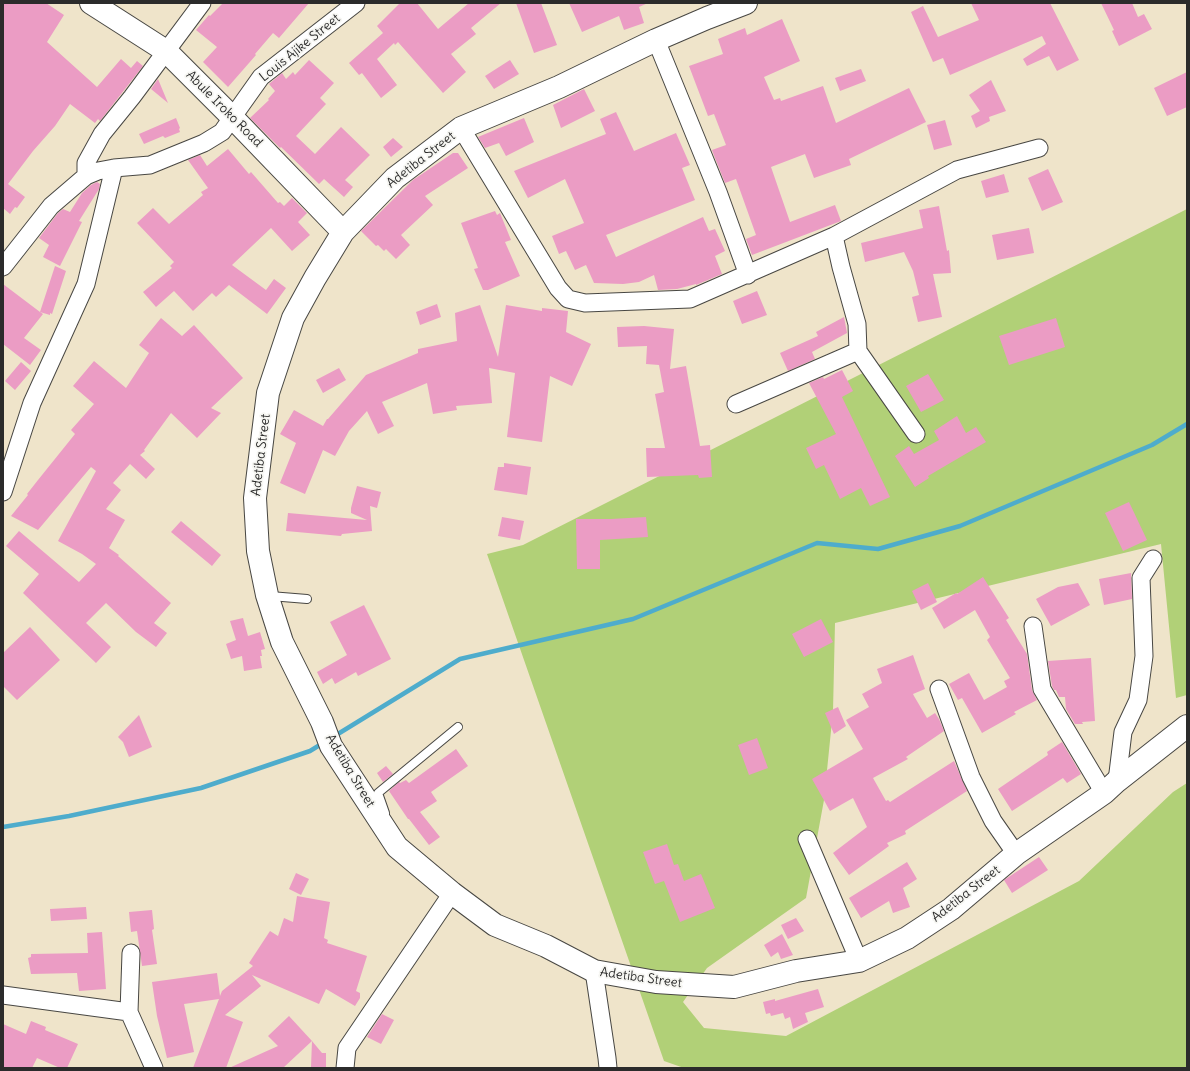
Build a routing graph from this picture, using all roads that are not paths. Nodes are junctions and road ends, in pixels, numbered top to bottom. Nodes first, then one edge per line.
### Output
1 (91, 3) edge
2 (202, 3) edge
3 (356, 3) edge
4 (746, 3) edge
5 (656, 40) junction
6 (166, 51) junction
7 (233, 118) junction
8 (461, 128) junction
9 (1039, 148) dead end
10 (114, 168) junction
11 (86, 176) junction
12 (343, 232) junction
13 (834, 236) junction
14 (3, 267) edge
15 (748, 275) junction
16 (858, 351) junction
17 (736, 404) dead end
18 (916, 434) dead end
19 (3, 492) edge
20 (1153, 560) dead end
21 (267, 595) junction
22 (307, 599) dead end
23 (1033, 626) dead end
24 (939, 689) dead end
25 (1187, 726) edge
26 (458, 727) dead end
27 (1110, 787) junction
28 (808, 840) dead end
29 (398, 847) junction
30 (1016, 854) junction
31 (452, 894) junction
32 (132, 953) dead end
33 (859, 961) junction
34 (594, 972) junction
35 (3, 995) edge
36 (130, 1012) junction
37 (154, 1068) edge
38 (345, 1068) edge
39 (608, 1068) edge

1 - 6 street, Abule Iroko Road
2 - 6 street
3 - 7 street, Louis Ajike Street
4 - 5 street, Adetiba Street
5 - 8 street, Adetiba Street
5 - 15 street
6 - 7 street, Abule Iroko Road
6 - 11 street
7 - 10 street, Louis Ajike Street
7 - 12 street, Abule Iroko Road
8 - 12 street, Adetiba Street
8 - 15 street
9 - 13 street
10 - 11 street, Louis Ajike Street
10 - 19 street
11 - 14 street, Louis Ajike Street
12 - 21 street, Adetiba Street
13 - 15 street
13 - 16 street
16 - 17 street
16 - 18 street
20 - 27 street
21 - 22 lane
21 - 29 street, Adetiba Street
23 - 27 street
24 - 30 street
25 - 27 street, Adetiba Street
26 - 29 lane
27 - 30 street, Adetiba Street
28 - 33 street
29 - 31 street, Adetiba Street
30 - 33 street, Adetiba Street
31 - 34 street, Adetiba Street
31 - 38 street
32 - 36 street
33 - 34 street, Adetiba Street
34 - 39 street
35 - 36 street
36 - 37 street

